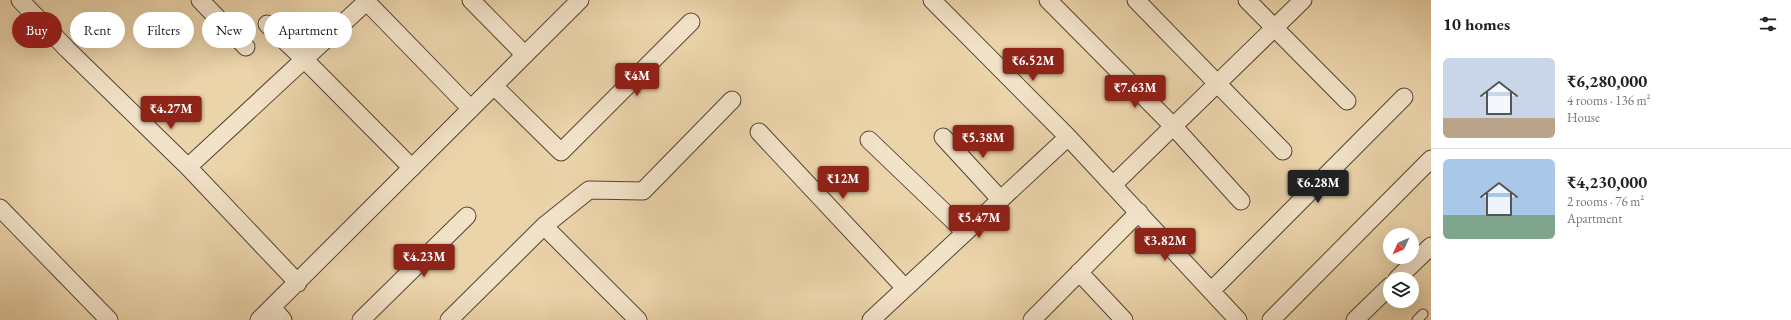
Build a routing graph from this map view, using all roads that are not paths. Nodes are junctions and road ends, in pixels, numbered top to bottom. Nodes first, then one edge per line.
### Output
1 (20, 0) edge
2 (200, 0) edge
3 (471, 0) edge
4 (932, 0) edge
5 (1048, 0) edge
6 (1136, 0) edge
7 (1247, 0) edge
8 (1303, 0) edge
9 (366, 1) edge
10 (577, 1) edge
11 (212, 12) edge
12 (691, 22) dead end
13 (1275, 29) junction
14 (292, 48) edge
15 (525, 55) junction
16 (305, 60) junction
17 (1217, 85) junction
18 (494, 86) junction
19 (1404, 97) dead end
20 (732, 100) dead end
21 (1347, 101) dead end
22 (471, 109) junction
23 (1174, 127) junction
24 (759, 132) dead end
25 (943, 137) dead end
26 (1068, 138) junction
27 (869, 140) dead end
28 (1283, 151) dead end
29 (1431, 159) edge
30 (188, 167) junction
31 (412, 168) junction
32 (1113, 185) junction
33 (1001, 200) junction
34 (1241, 201) dead end
35 (0, 208) edge
36 (1138, 212) junction
37 (467, 216) dead end
38 (544, 226) junction
39 (965, 232) junction
40 (1431, 246) edge
41 (1079, 272) junction
42 (1404, 272) edge
43 (298, 283) junction
44 (905, 288) junction
45 (1211, 291) junction
46 (1383, 293) edge
47 (272, 307) junction
48 (1042, 317) edge
49 (109, 320) edge
50 (259, 320) edge
51 (283, 320) edge
52 (361, 320) edge
53 (449, 320) edge
54 (638, 320) edge
55 (871, 320) edge
56 (1124, 320) edge
57 (1238, 320) edge
58 (1271, 320) edge
59 (1355, 320) edge

1 - 30 street
2 - 11 street
3 - 15 street
4 - 26 street
5 - 23 street
6 - 17 street
7 - 13 street
8 - 13 street
9 - 16 street
9 - 22 street
10 - 15 street
12 - 18 street
13 - 17 street
13 - 21 street
14 - 16 street
15 - 18 street
16 - 30 street
16 - 31 street
17 - 23 street
17 - 28 street
18 - 22 street
19 - 45 street
20 - 38 street
22 - 31 street
23 - 32 street
23 - 34 street
24 - 44 street
25 - 33 street
26 - 32 street
26 - 33 street
27 - 39 street
29 - 58 street
30 - 43 street
31 - 43 street
32 - 36 street
33 - 39 street
35 - 49 street
36 - 41 street
36 - 45 street
37 - 52 street
38 - 53 street
38 - 54 street
39 - 44 street
40 - 42 street
41 - 48 street
41 - 56 street
43 - 47 street
44 - 55 street
45 - 57 street
46 - 59 street
47 - 50 street
47 - 51 street

